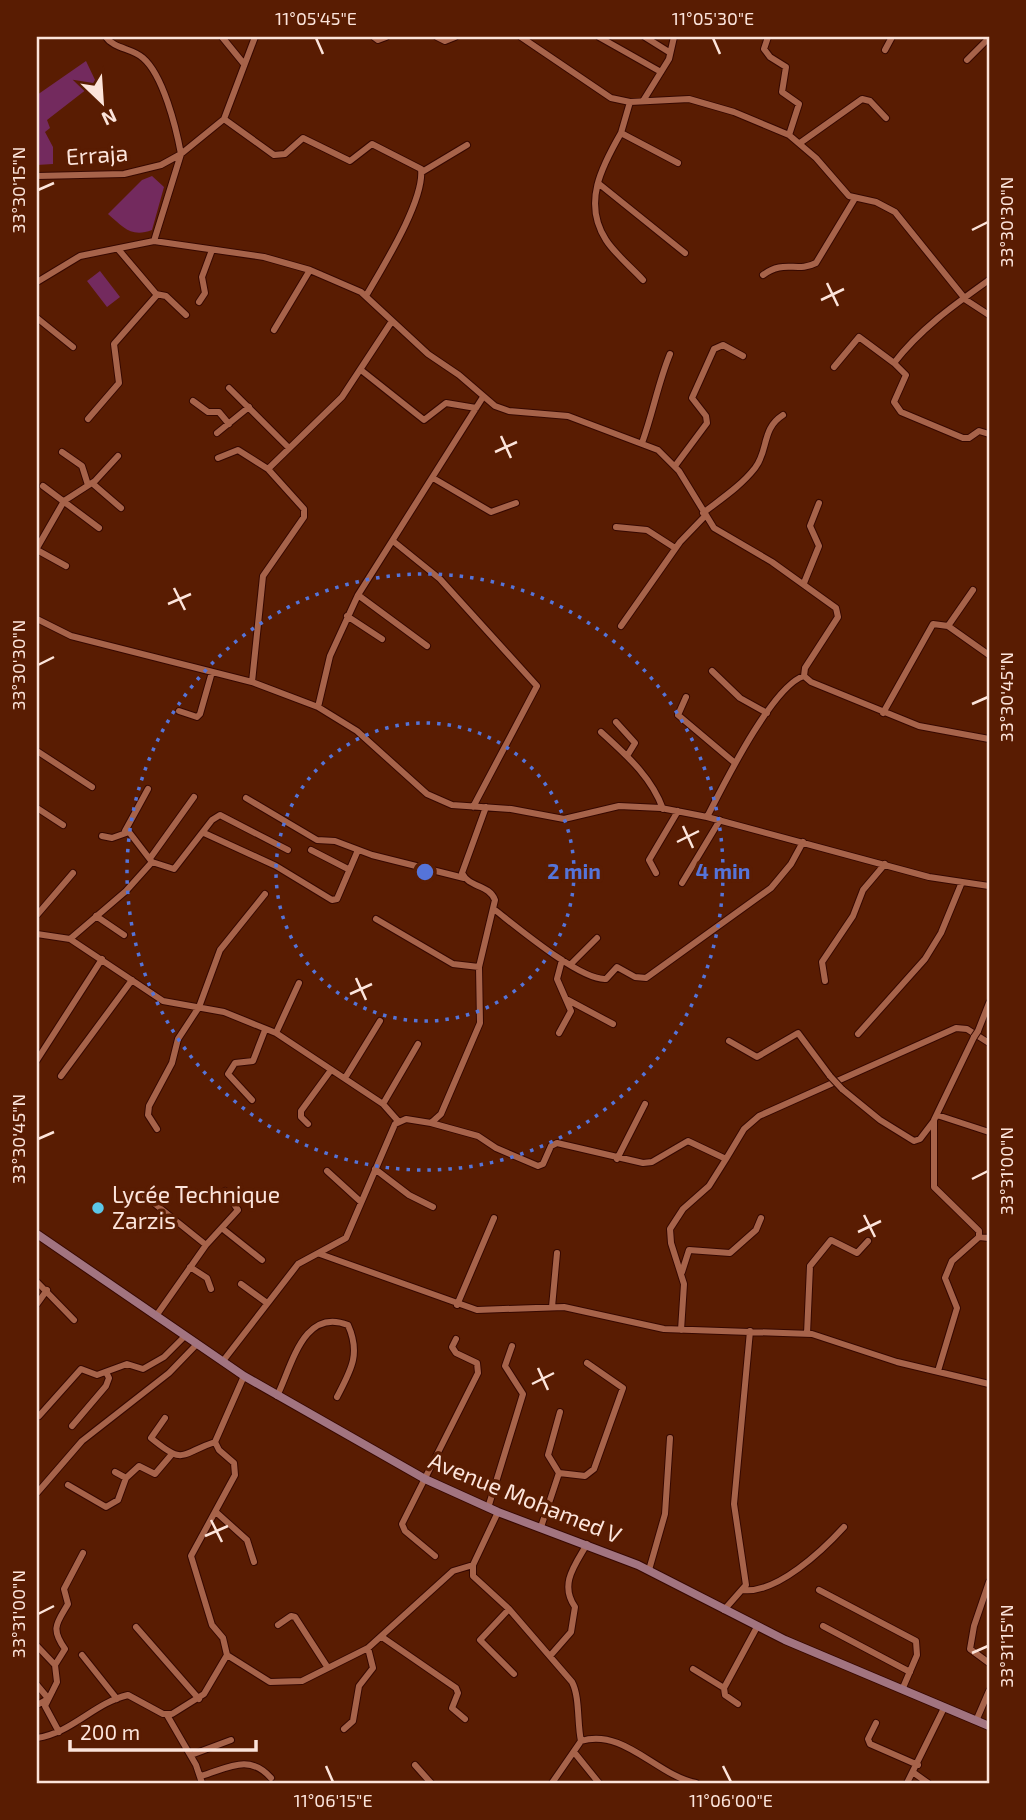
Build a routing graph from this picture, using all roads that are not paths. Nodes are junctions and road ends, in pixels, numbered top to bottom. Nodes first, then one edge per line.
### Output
1 (106, 37) edge
2 (222, 37) edge
3 (255, 37) edge
4 (374, 37) edge
5 (386, 37) edge
6 (437, 37) edge
7 (455, 37) edge
8 (521, 37) edge
9 (599, 37) edge
10 (645, 37) edge
11 (674, 37) edge
12 (768, 37) edge
13 (892, 37) edge
14 (989, 38) edge
15 (885, 50) dead end
16 (669, 52) junction
17 (967, 60) dead end
18 (244, 64) junction
19 (661, 72) junction
20 (643, 101) junction
21 (630, 102) junction
22 (886, 118) dead end
23 (224, 119) junction
24 (621, 133) junction
25 (789, 135) junction
26 (800, 143) junction
27 (467, 145) dead end
28 (181, 154) junction
29 (678, 163) dead end
30 (422, 172) junction
31 (37, 176) edge
32 (598, 183) junction
33 (854, 200) junction
34 (154, 241) junction
35 (118, 249) junction
36 (212, 250) junction
37 (685, 253) dead end
38 (310, 270) junction
39 (763, 275) dead end
40 (643, 280) dead end
41 (989, 280) edge
42 (37, 282) edge
43 (156, 294) junction
44 (366, 296) junction
45 (966, 300) junction
46 (199, 302) dead end
47 (186, 315) dead end
48 (989, 315) edge
49 (37, 318) edge
50 (393, 321) junction
51 (274, 330) dead end
52 (73, 347) dead end
53 (670, 354) dead end
54 (743, 356) dead end
55 (894, 363) junction
56 (834, 367) dead end
57 (361, 370) junction
58 (229, 388) dead end
59 (483, 397) junction
60 (193, 401) dead end
61 (249, 407) junction
62 (476, 408) junction
63 (783, 415) dead end
64 (88, 419) dead end
65 (229, 424) junction
66 (218, 433) dead end
67 (989, 434) edge
68 (642, 443) junction
69 (289, 448) junction
70 (62, 452) dead end
71 (118, 456) dead end
72 (218, 458) dead end
73 (674, 466) junction
74 (268, 469) junction
75 (433, 478) junction
76 (90, 484) junction
77 (43, 485) dead end
78 (64, 501) junction
79 (516, 503) dead end
80 (819, 503) dead end
81 (121, 508) dead end
82 (704, 515) junction
83 (616, 527) dead end
84 (99, 528) dead end
85 (393, 541) junction
86 (676, 548) junction
87 (37, 549) edge
88 (66, 566) dead end
89 (804, 583) junction
90 (973, 590) dead end
91 (358, 595) junction
92 (347, 616) junction
93 (37, 619) edge
94 (621, 626) dead end
95 (948, 626) junction
96 (382, 639) dead end
97 (427, 646) dead end
98 (989, 655) edge
99 (712, 671) dead end
100 (212, 672) junction
101 (804, 676) junction
102 (252, 681) junction
103 (686, 697) dead end
104 (318, 707) junction
105 (179, 711) dead end
106 (883, 712) junction
107 (767, 713) junction
108 (616, 722) dead end
109 (601, 732) dead end
110 (989, 739) edge
111 (37, 751) edge
112 (627, 756) junction
113 (736, 763) junction
114 (92, 787) dead end
115 (148, 789) dead end
116 (194, 797) dead end
117 (246, 798) dead end
118 (474, 807) junction
119 (486, 807) junction
120 (37, 808) edge
121 (663, 809) junction
122 (678, 811) junction
123 (707, 817) junction
124 (720, 820) junction
125 (63, 825) dead end
126 (125, 831) junction
127 (204, 833) junction
128 (102, 836) dead end
129 (803, 842) junction
130 (288, 850) dead end
131 (311, 850) dead end
132 (358, 850) junction
133 (152, 860) junction
134 (885, 864) junction
135 (348, 869) junction
136 (73, 873) dead end
137 (656, 873) dead end
138 (464, 878) junction
139 (962, 882) junction
140 (682, 883) dead end
141 (989, 886) edge
142 (265, 894) dead end
143 (495, 910) junction
144 (37, 915) edge
145 (96, 916) junction
146 (376, 919) dead end
147 (37, 934) edge
148 (124, 935) dead end
149 (597, 938) dead end
150 (70, 939) junction
151 (102, 959) junction
152 (562, 960) junction
153 (570, 965) junction
154 (479, 967) junction
155 (132, 980) junction
156 (825, 981) dead end
157 (299, 983) dead end
158 (568, 1000) junction
159 (989, 1003) edge
160 (200, 1007) junction
161 (380, 1021) dead end
162 (612, 1024) dead end
163 (265, 1030) junction
164 (275, 1033) junction
165 (559, 1033) dead end
166 (858, 1034) dead end
167 (729, 1041) dead end
168 (989, 1042) edge
169 (418, 1044) dead end
170 (37, 1060) edge
171 (331, 1070) junction
172 (61, 1076) dead end
173 (345, 1079) junction
174 (252, 1100) dead end
175 (383, 1104) junction
176 (645, 1104) dead end
177 (935, 1118) junction
178 (398, 1121) junction
179 (431, 1123) junction
180 (308, 1124) dead end
181 (157, 1129) dead end
182 (989, 1132) edge
183 (723, 1157) junction
184 (617, 1159) junction
185 (374, 1169) junction
186 (327, 1171) dead end
187 (225, 1191) dead end
188 (145, 1196) dead end
189 (361, 1202) junction
190 (433, 1207) dead end
191 (494, 1218) dead end
192 (761, 1218) dead end
193 (223, 1228) junction
194 (37, 1234) edge
195 (979, 1237) junction
196 (989, 1238) edge
197 (869, 1241) dead end
198 (206, 1245) junction
199 (557, 1253) dead end
200 (320, 1254) junction
201 (262, 1260) dead end
202 (190, 1267) junction
203 (682, 1274) junction
204 (37, 1282) edge
205 (241, 1284) dead end
206 (211, 1289) dead end
207 (47, 1290) junction
208 (267, 1303) junction
209 (37, 1304) edge
210 (457, 1305) junction
211 (552, 1307) junction
212 (156, 1316) junction
213 (74, 1320) dead end
214 (679, 1330) junction
215 (750, 1331) junction
216 (807, 1334) junction
217 (185, 1336) junction
218 (456, 1339) dead end
219 (197, 1343) junction
220 (512, 1346) dead end
221 (223, 1361) junction
222 (587, 1363) dead end
223 (106, 1371) junction
224 (938, 1371) junction
225 (244, 1376) junction
226 (989, 1384) edge
227 (277, 1395) junction
228 (337, 1397) dead end
229 (560, 1412) dead end
230 (39, 1416) dead end
231 (165, 1418) dead end
232 (72, 1426) dead end
233 (670, 1438) dead end
234 (215, 1442) junction
235 (172, 1454) junction
236 (115, 1472) dead end
237 (558, 1477) junction
238 (126, 1478) junction
239 (425, 1479) junction
240 (68, 1485) dead end
241 (37, 1493) edge
242 (488, 1508) junction
243 (498, 1512) junction
244 (216, 1513) junction
245 (541, 1527) junction
246 (845, 1527) dead end
247 (587, 1544) junction
248 (83, 1553) dead end
249 (435, 1556) dead end
250 (254, 1562) dead end
251 (473, 1565) junction
252 (649, 1570) junction
253 (989, 1582) edge
254 (743, 1590) junction
255 (819, 1590) dead end
256 (509, 1609) junction
257 (724, 1610) junction
258 (278, 1625) dead end
259 (823, 1626) dead end
260 (136, 1627) dead end
261 (757, 1627) junction
262 (382, 1637) junction
263 (37, 1646) edge
264 (368, 1648) junction
265 (82, 1655) dead end
266 (227, 1655) junction
267 (550, 1656) junction
268 (989, 1663) edge
269 (55, 1665) junction
270 (328, 1668) junction
271 (693, 1669) dead end
272 (910, 1672) junction
273 (514, 1674) dead end
274 (37, 1685) edge
275 (724, 1688) junction
276 (902, 1690) junction
277 (989, 1691) edge
278 (47, 1698) junction
279 (117, 1699) junction
280 (199, 1699) junction
281 (738, 1704) dead end
282 (37, 1705) edge
283 (944, 1708) junction
284 (167, 1715) junction
285 (465, 1719) dead end
286 (976, 1721) junction
287 (876, 1723) dead end
288 (989, 1726) edge
289 (344, 1729) dead end
290 (59, 1732) junction
291 (37, 1738) edge
292 (231, 1740) dead end
293 (580, 1741) junction
294 (574, 1752) junction
295 (191, 1755) junction
296 (415, 1765) dead end
297 (918, 1765) junction
298 (914, 1773) junction
299 (271, 1778) dead end
300 (201, 1779) edge
301 (431, 1783) edge
302 (552, 1783) edge
303 (599, 1783) edge
304 (696, 1783) edge
305 (907, 1783) edge
306 (928, 1783) edge

1 - 28 street
2 - 18 street
3 - 18 street
4 - 5 street
6 - 7 street
8 - 21 street
9 - 19 street
10 - 16 street
11 - 16 street
12 - 25 street
13 - 15 street
14 - 17 street
16 - 19 street
18 - 23 street
19 - 20 street
20 - 21 street
20 - 25 street
21 - 24 street
22 - 26 street
23 - 28 street, Erraja
23 - 30 street
24 - 29 street
24 - 32 street
25 - 26 street
26 - 33 street
27 - 30 street
28 - 31 street, Erraja
28 - 34 street
30 - 44 street
32 - 37 street
32 - 40 street
33 - 39 street
33 - 45 street
34 - 35 street
34 - 36 street
35 - 42 street
35 - 43 street
36 - 38 street
36 - 46 street
38 - 44 street
38 - 51 street
41 - 45 street
43 - 47 street
43 - 64 street
44 - 50 street
45 - 48 street
45 - 55 street
49 - 52 street
50 - 57 street
50 - 59 street
53 - 68 street
54 - 73 street
55 - 56 street
55 - 67 street
57 - 62 street
57 - 69 street
58 - 61 street
59 - 62 street
59 - 68 street
60 - 65 street
61 - 65 street
61 - 69 street
62 - 75 street
63 - 82 street
65 - 66 street
68 - 73 street
69 - 74 street
70 - 76 street
71 - 76 street
72 - 74 street
73 - 82 street
74 - 102 street
75 - 79 street
75 - 85 street
76 - 78 street
76 - 81 street
77 - 78 street
78 - 84 street
78 - 87 street
80 - 89 street
82 - 86 street
82 - 89 street
83 - 86 street
85 - 91 street
85 - 118 street
86 - 94 street
87 - 88 street
89 - 101 street
90 - 95 street
91 - 92 street
91 - 97 street
92 - 96 street
92 - 104 street
93 - 100 street
95 - 98 street
95 - 106 street
99 - 107 street
100 - 102 street
100 - 105 street
101 - 106 street
101 - 107 street
102 - 104 street
103 - 113 street
104 - 118 street
106 - 110 street
107 - 113 street
108 - 112 street
109 - 112 street
111 - 114 street
112 - 121 street
113 - 123 street
115 - 126 street
116 - 133 street
117 - 132 street
118 - 119 street
119 - 121 street
119 - 138 street
120 - 125 street
121 - 122 street
122 - 123 street
122 - 137 street
123 - 124 street
124 - 129 street
124 - 140 street
126 - 128 street
126 - 133 street
127 - 130 street
127 - 133 street
127 - 135 street
129 - 134 street
129 - 153 street
131 - 135 street
132 - 135 street
132 - 138 street
133 - 145 street
134 - 139 street
134 - 156 street
136 - 144 street
138 - 143 street
139 - 141 street
139 - 166 street
142 - 160 street
143 - 152 street
143 - 154 street
145 - 148 street
145 - 150 street
146 - 154 street
147 - 150 street
149 - 153 street
150 - 151 street
151 - 155 street
151 - 170 street
152 - 153 street
152 - 158 street
154 - 179 street
155 - 160 street
155 - 172 street
157 - 164 street
158 - 162 street
158 - 165 street
159 - 177 street
160 - 163 street
160 - 181 street
161 - 173 street
163 - 164 street
163 - 174 street
164 - 171 street
167 - 177 street, bridge
168 - 183 street
169 - 175 street
171 - 173 street
171 - 180 street
173 - 175 street
175 - 178 street
176 - 184 street
177 - 182 street
177 - 195 street
178 - 179 street
178 - 185 street
179 - 184 street
183 - 184 street
183 - 203 street
185 - 189 street
185 - 190 street
186 - 189 street
187 - 193 street
188 - 198 street
189 - 200 street
191 - 210 street
192 - 203 street
193 - 198 street
193 - 201 street
194 - 212 main road, Avenue Mohamed V
195 - 196 street
195 - 224 street
197 - 216 street
198 - 202 street
199 - 211 street
200 - 208 street
200 - 210 street
202 - 206 street
202 - 212 street
203 - 214 street
204 - 207 street
205 - 208 street
207 - 209 street
207 - 213 street
208 - 221 street
210 - 211 street
211 - 214 street
212 - 217 main road, Avenue Mohamed V
214 - 215 street
215 - 216 street
215 - 254 street
216 - 224 street
217 - 219 main road, Avenue Mohamed V
217 - 223 street
218 - 239 street
219 - 221 main road, Avenue Mohamed V
219 - 241 street
220 - 242 street
221 - 225 main road, Avenue Mohamed V
222 - 237 street
223 - 230 street
223 - 232 street
224 - 226 street
225 - 227 main road, Avenue Mohamed V
225 - 234 street
227 - 228 street
227 - 239 main road, Avenue Mohamed V
229 - 237 street
231 - 235 street
233 - 252 street
234 - 235 street
234 - 244 street
235 - 238 street
236 - 238 street
237 - 245 street
238 - 240 street
239 - 242 main road, Avenue Mohamed V
239 - 249 street
242 - 243 main road, Avenue Mohamed V
243 - 245 main road, Avenue Mohamed V
243 - 251 street
244 - 250 street
244 - 266 street
245 - 247 main road, Avenue Mohamed V
246 - 254 street
247 - 252 main road, Avenue Mohamed V
247 - 267 street
248 - 269 street
251 - 256 street
251 - 262 street
252 - 257 main road, Avenue Mohamed V
253 - 268 street
254 - 257 street
255 - 272 street
256 - 267 street
256 - 273 street
257 - 261 main road, Avenue Mohamed V
258 - 270 street
259 - 272 street
260 - 280 street
261 - 275 street
261 - 276 main road, Avenue Mohamed V
262 - 264 street
262 - 285 street
263 - 269 street
264 - 270 street
264 - 289 street
265 - 279 street
266 - 270 street
266 - 280 street
267 - 293 street
269 - 278 street
271 - 275 street
272 - 276 street
274 - 278 street
275 - 281 street
276 - 283 main road, Avenue Mohamed V
277 - 286 street
278 - 282 street
278 - 290 street
279 - 284 street
279 - 290 street
280 - 284 street
283 - 286 main road, Avenue Mohamed V
283 - 297 street
284 - 295 street
286 - 288 main road, Avenue Mohamed V
287 - 297 street
290 - 291 street
292 - 295 street
293 - 294 street
293 - 304 street
294 - 302 street
294 - 303 street
295 - 300 street
296 - 301 street
297 - 298 street
298 - 305 street
298 - 306 street
299 - 300 street

